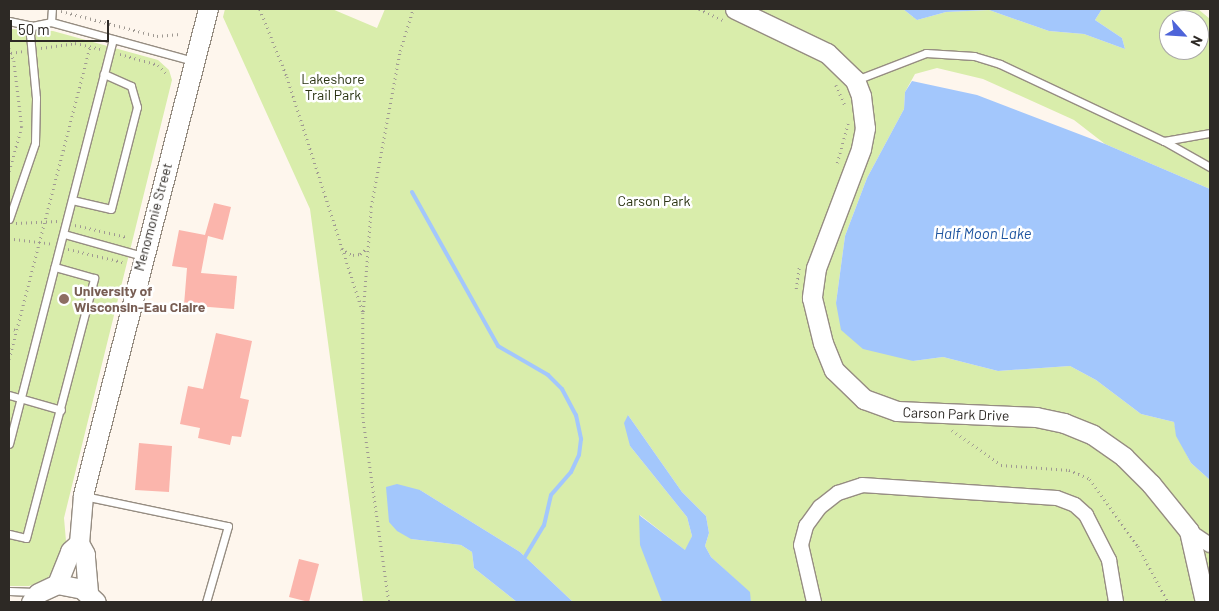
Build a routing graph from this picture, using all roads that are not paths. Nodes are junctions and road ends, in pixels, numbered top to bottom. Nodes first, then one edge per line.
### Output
1 (52, 9) edge
2 (208, 9) edge
3 (730, 15) edge
4 (9, 21) edge
5 (51, 22) junction
6 (32, 26) junction
7 (113, 40) junction
8 (194, 61) junction
9 (104, 74) junction
10 (855, 80) junction
11 (1210, 132) edge
12 (1164, 141) junction
13 (1210, 167) edge
14 (72, 200) junction
15 (9, 219) edge
16 (64, 234) junction
17 (143, 256) junction
18 (55, 267) junction
19 (9, 395) edge
20 (21, 398) junction
21 (61, 410) junction
22 (9, 444) edge
23 (83, 495) junction
24 (1189, 531) junction
25 (9, 534) edge
26 (79, 543) junction
27 (1210, 545) edge
28 (57, 584) junction
29 (9, 591) edge
30 (92, 597) edge
31 (34, 598) edge
32 (206, 602) edge
33 (814, 602) edge
34 (1116, 602) edge
35 (1205, 602) edge

1 - 5 lane
2 - 8 street, Menomonie Street
3 - 10 street, Carson Park Drive
4 - 6 lane
5 - 6 lane
5 - 7 lane
6 - 15 lane
7 - 8 lane
7 - 9 lane
8 - 17 street, Menomonie Street
9 - 14 lane
9 - 14 lane
10 - 12 lane
10 - 24 street, Carson Park Drive
11 - 12 lane
12 - 13 lane
14 - 16 lane
16 - 17 lane
16 - 18 lane
17 - 23 street, Menomonie Street
18 - 20 lane
18 - 21 lane
19 - 20 lane
20 - 21 lane
20 - 22 lane
21 - 25 lane
23 - 26 street, Menomonie Street
23 - 32 lane
24 - 27 street
24 - 35 street, Carson Park Drive
26 - 28 street, Menomonie Street
26 - 30 street, Menomonie Street
28 - 30 street
28 - 31 street
29 - 31 lane
33 - 34 street

